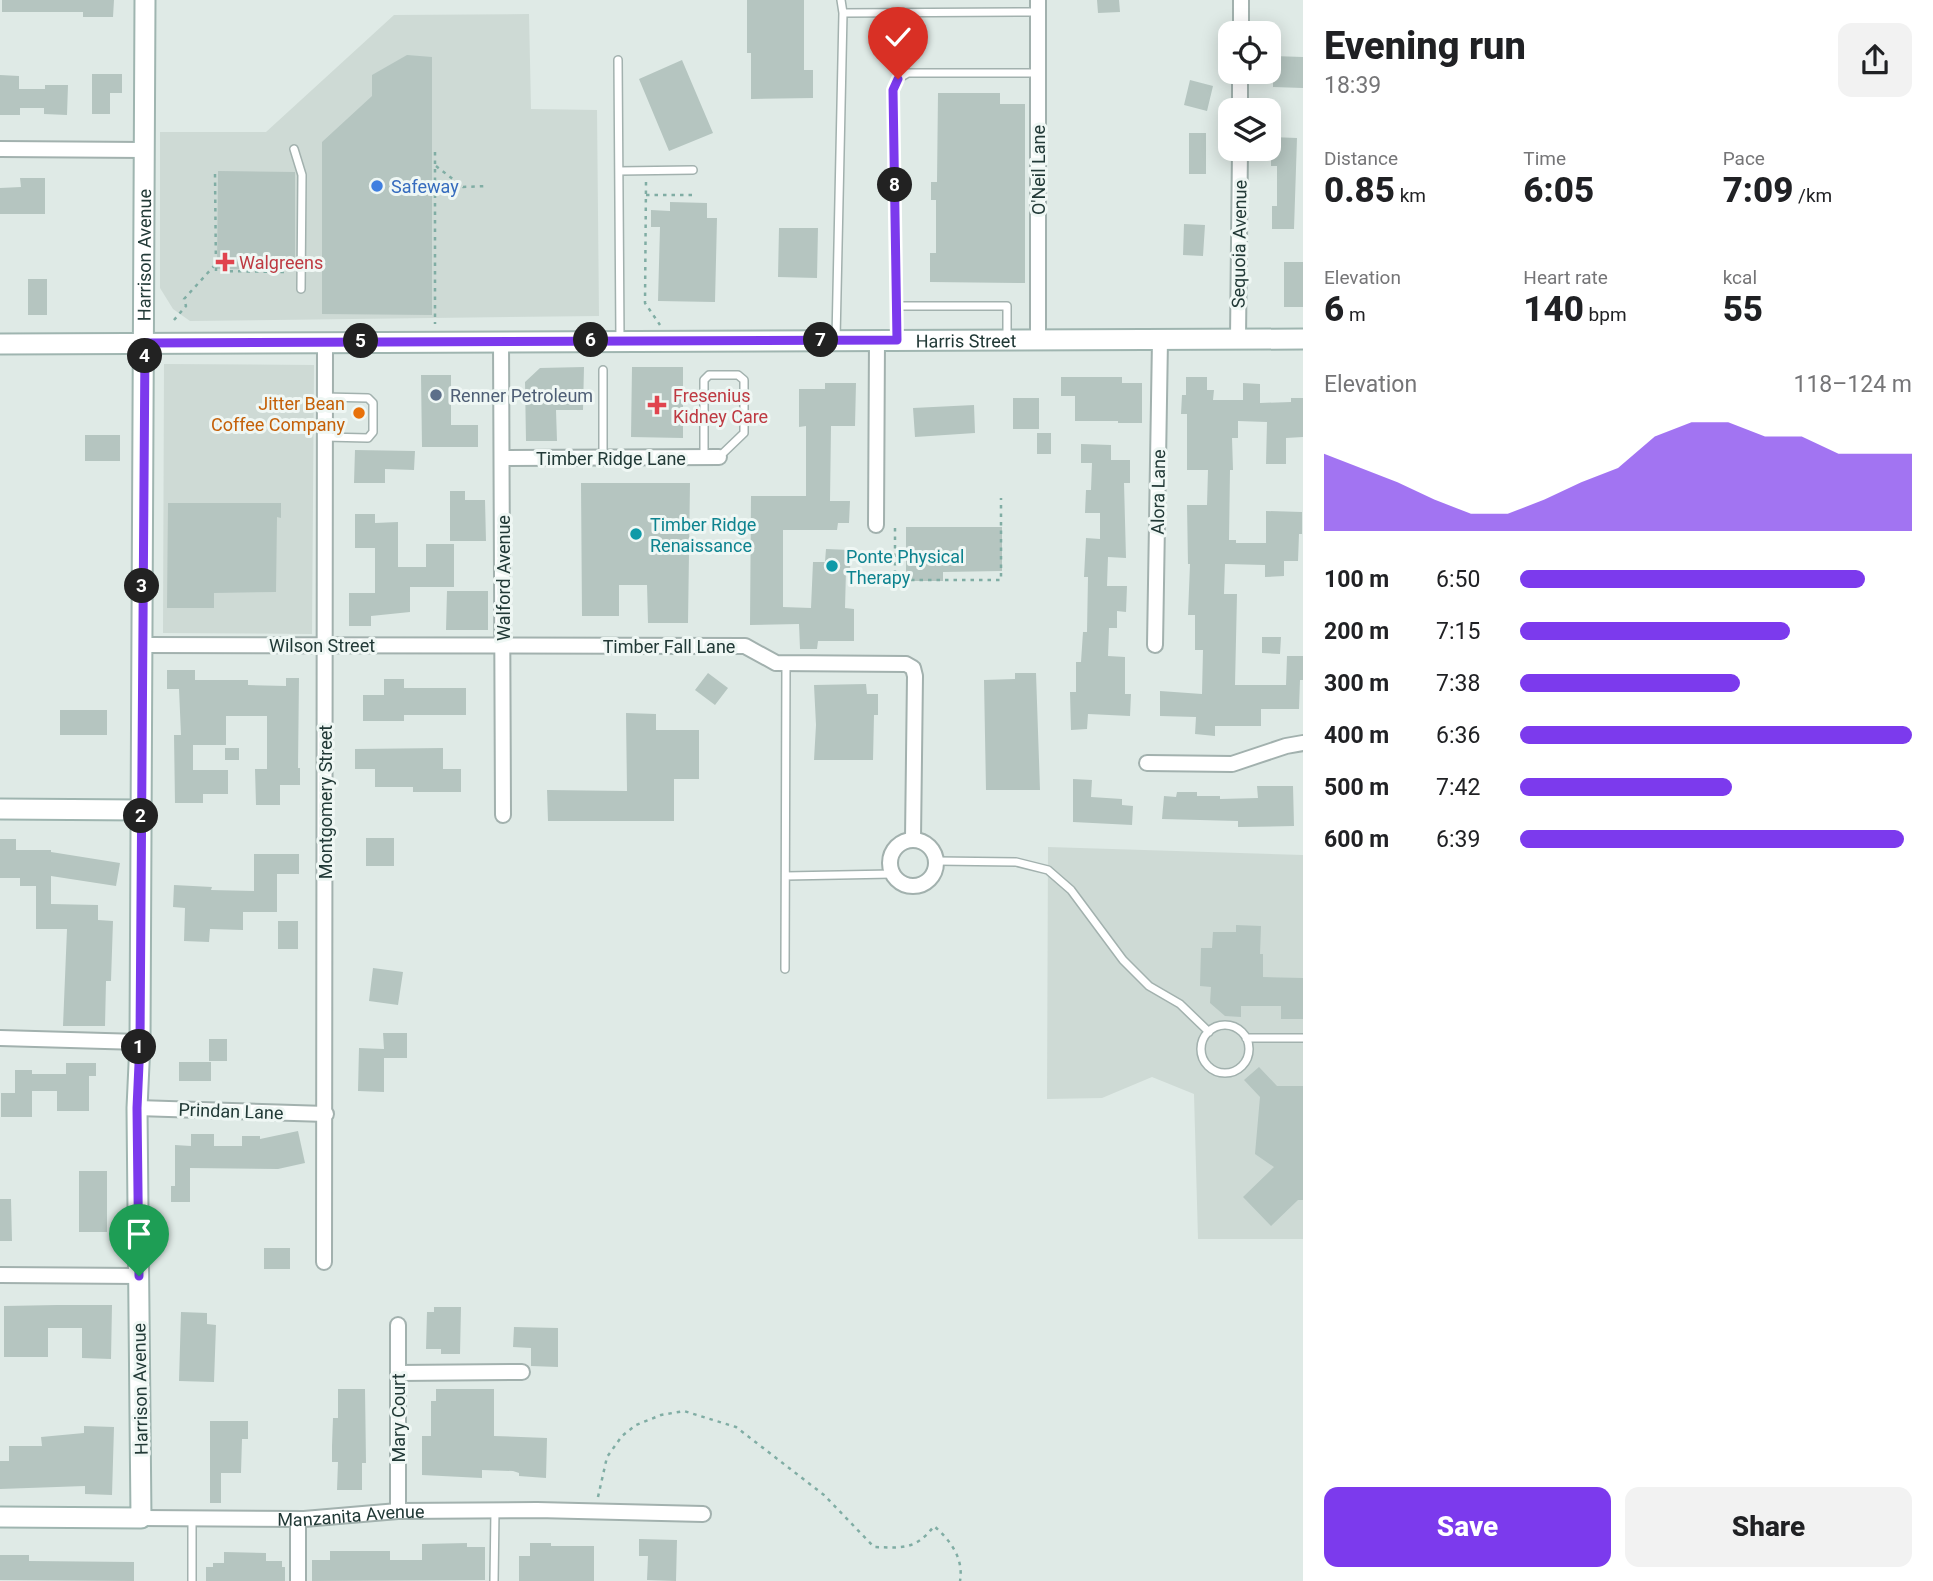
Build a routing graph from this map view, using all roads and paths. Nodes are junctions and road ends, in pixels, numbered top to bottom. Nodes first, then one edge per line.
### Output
1 (145, 0) edge
2 (841, 0) edge
3 (1241, 0) edge
4 (1038, 6) edge
5 (843, 13) junction
6 (1241, 21) edge
7 (618, 60) dead end
8 (1038, 73) junction
9 (0, 149) edge
10 (295, 149) dead end
11 (144, 150) junction
12 (435, 152) dead end
13 (1240, 161) edge
14 (435, 164) junction
15 (693, 170) dead end
16 (619, 171) junction
17 (215, 174) dead end
18 (646, 182) dead end
19 (488, 186) dead end
20 (646, 195) junction
21 (697, 195) dead end
22 (216, 265) junction
23 (288, 272) dead end
24 (302, 289) dead end
25 (897, 306) junction
26 (174, 320) dead end
27 (435, 324) dead end
28 (660, 325) dead end
29 (1238, 338) junction
30 (1303, 338) edge
31 (877, 339) junction
32 (1007, 339) junction
33 (1038, 339) junction
34 (501, 340) junction
35 (620, 340) junction
36 (836, 340) junction
37 (897, 340) junction
38 (1160, 340) junction
39 (325, 341) junction
40 (145, 343) junction
41 (0, 344) edge
42 (603, 370) dead end
43 (325, 397) junction
44 (325, 437) junction
45 (712, 457) junction
46 (502, 458) junction
47 (603, 458) junction
48 (1001, 498) dead end
49 (876, 525) dead end
50 (895, 528) dead end
51 (142, 645) junction
52 (325, 645) junction
53 (1155, 645) dead end
54 (503, 646) junction
55 (786, 663) junction
56 (1303, 743) edge
57 (1147, 763) dead end
58 (0, 809) edge
59 (141, 810) junction
60 (503, 815) dead end
61 (913, 839) junction
62 (937, 861) junction
63 (892, 874) junction
64 (786, 876) junction
65 (785, 969) dead end
66 (1209, 1032) junction
67 (0, 1038) edge
68 (1246, 1038) junction
69 (1303, 1038) edge
70 (140, 1042) junction
71 (137, 1108) junction
72 (326, 1114) junction
73 (324, 1262) dead end
74 (0, 1275) edge
75 (139, 1276) junction
76 (398, 1325) dead end
77 (522, 1372) dead end
78 (398, 1373) junction
79 (398, 1511) junction
80 (495, 1511) junction
81 (597, 1511) junction
82 (703, 1514) dead end
83 (0, 1517) edge
84 (141, 1518) junction
85 (192, 1518) junction
86 (298, 1519) junction
87 (192, 1581) edge
88 (298, 1581) edge
89 (494, 1581) edge
90 (960, 1581) edge

1 - 11 main road, Harrison Avenue
2 - 5 lane
3 - 6 street
4 - 5 lane
4 - 8 street, O'Neil Lane
5 - 36 lane
7 - 16 lane
8 - 25 lane
8 - 33 street, O'Neil Lane
9 - 11 street
10 - 24 lane
11 - 40 main road, Harrison Avenue
12 - 14 path
13 - 29 street, Sequoia Avenue
14 - 19 path
14 - 27 path
15 - 16 lane
16 - 35 lane
17 - 22 path
18 - 20 path
20 - 21 path
20 - 28 path
22 - 23 path
22 - 26 path
25 - 32 lane
25 - 37 lane
29 - 30 main road, Harris Street
29 - 38 main road, Harris Street
31 - 36 main road, Harris Street
31 - 37 main road, Harris Street
31 - 49 street
32 - 33 main road, Harris Street
32 - 37 main road, Harris Street
33 - 38 main road, Harris Street
34 - 35 main road, Harris Street
34 - 39 main road, Harris Street
34 - 46 street, Walford Avenue
35 - 36 main road, Harris Street
38 - 53 street, Alora Lane
39 - 40 main road, Harris Street
39 - 43 street, Montgomery Street
40 - 41 main road, Harris Street
40 - 51 main road, Harrison Avenue
42 - 47 lane
43 - 44 street, Montgomery Street
43 - 44 lane
44 - 52 street, Montgomery Street
45 - 45 lane
45 - 47 street, Timber Ridge Lane
46 - 47 street, Timber Ridge Lane
46 - 54 street, Walford Avenue
48 - 50 path
51 - 52 street, Wilson Street
51 - 59 main road, Harrison Avenue
52 - 54 street, Wilson Street
52 - 72 street, Montgomery Street
54 - 55 street, Timber Fall Lane
54 - 60 street, Walford Avenue
55 - 61 street, Timber Fall Lane
55 - 64 lane
56 - 57 street
58 - 59 main road
59 - 70 main road, Harrison Avenue
61 - 62 street
61 - 63 street
62 - 63 street
62 - 66 lane
63 - 64 lane
64 - 65 lane
66 - 68 lane
66 - 68 lane
67 - 70 street
68 - 69 lane
70 - 71 main road, Harrison Avenue
71 - 72 street, Prindan Lane
71 - 75 main road, Harrison Avenue
72 - 73 street, Montgomery Street
74 - 75 street
75 - 84 main road, Harrison Avenue
76 - 78 street, Mary Court
77 - 78 street
78 - 79 street, Mary Court
79 - 80 street, Manzanita Avenue
79 - 86 street, Manzanita Avenue
80 - 81 street, Manzanita Avenue
80 - 89 lane
81 - 82 street, Manzanita Avenue
81 - 90 path
83 - 84 main road, Manzanita Avenue
84 - 85 street, Manzanita Avenue
85 - 86 street, Manzanita Avenue
85 - 87 lane
86 - 88 street

